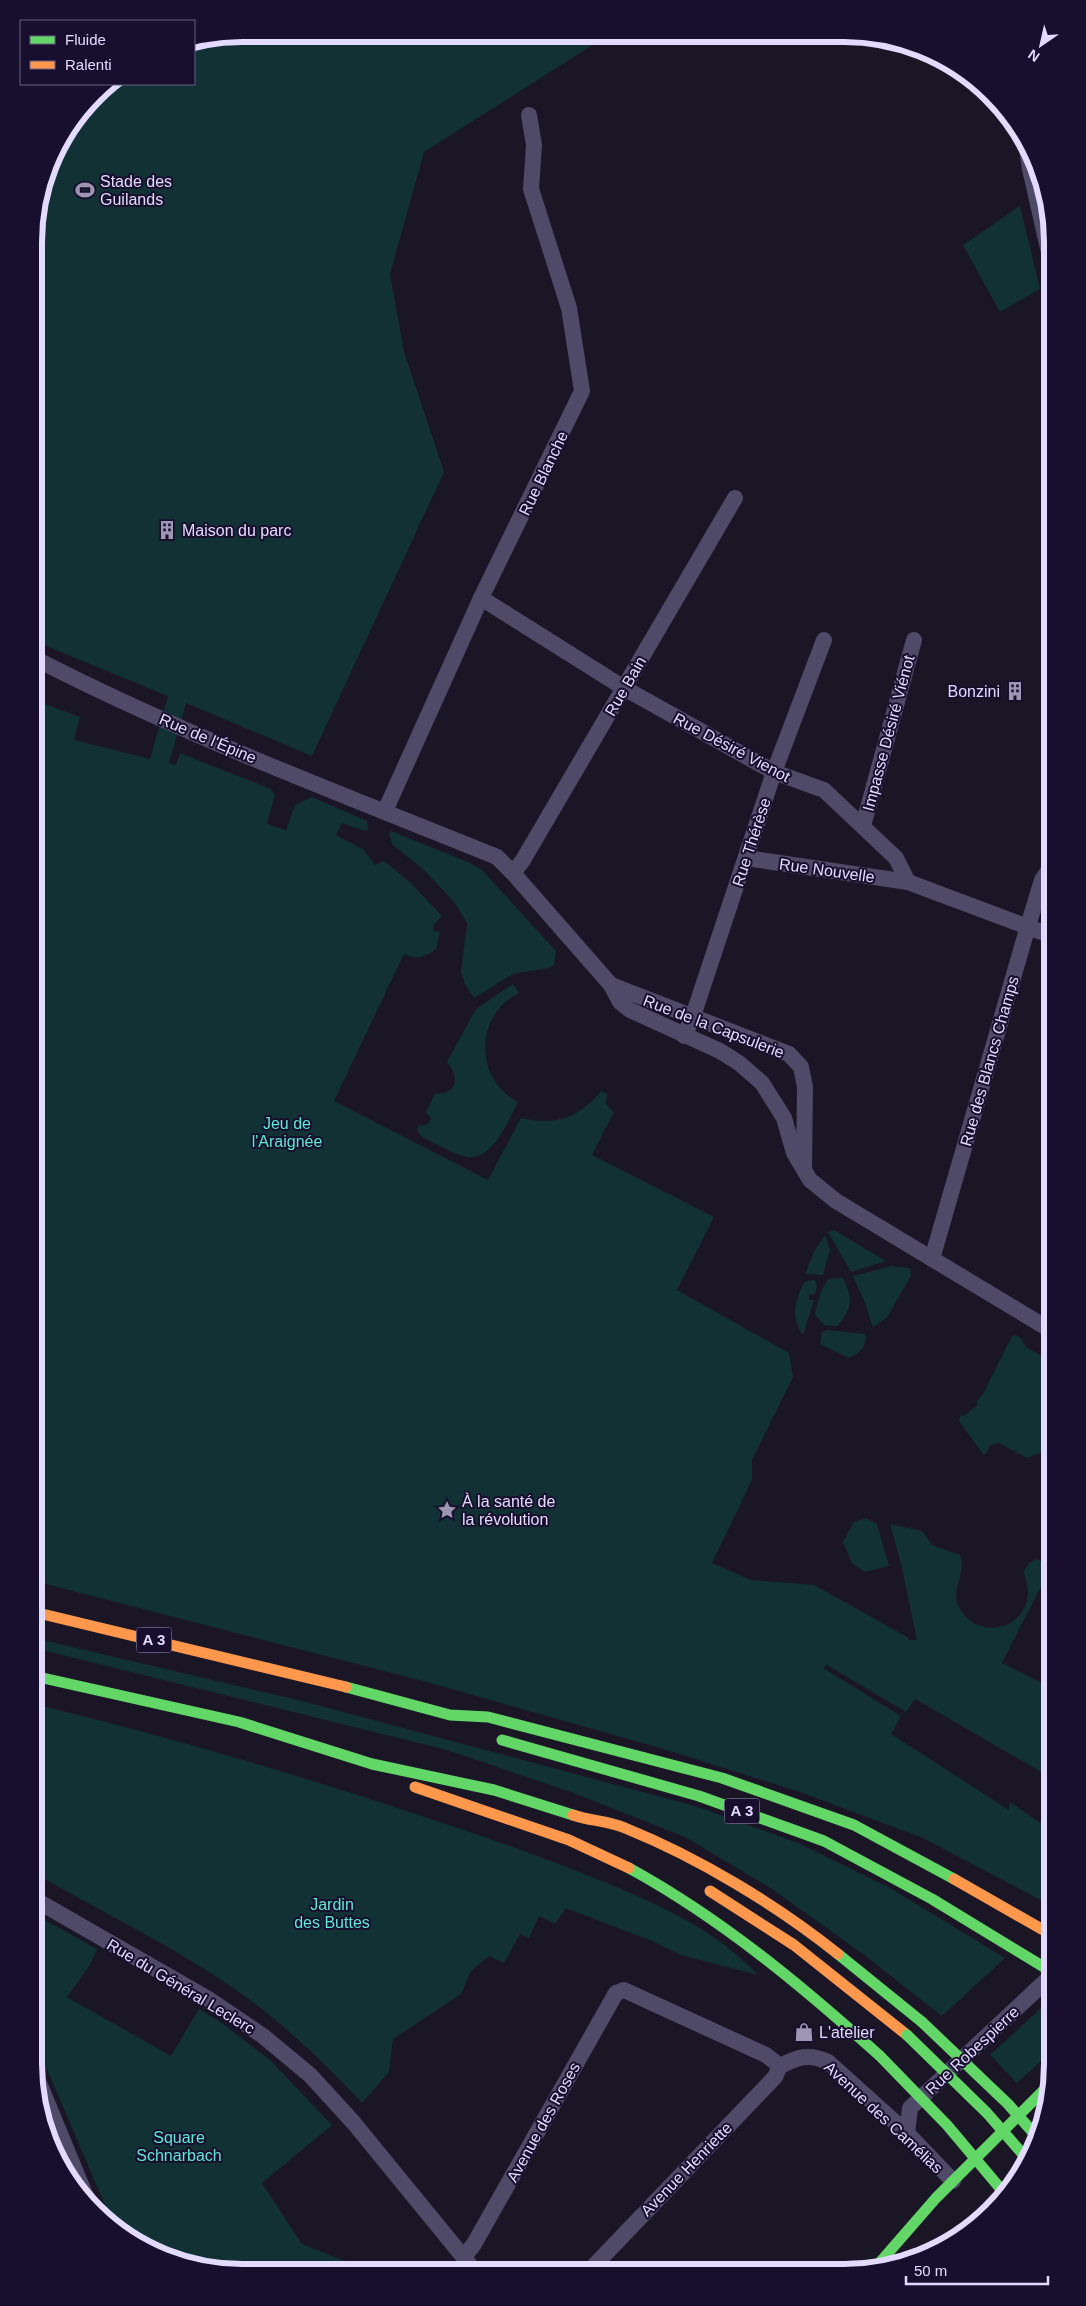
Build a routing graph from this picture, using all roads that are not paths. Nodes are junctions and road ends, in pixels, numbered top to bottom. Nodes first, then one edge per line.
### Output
1 (529, 115) dead end
2 (1031, 173) edge
3 (1043, 224) edge
4 (735, 498) dead end
5 (481, 598) junction
6 (824, 640) dead end
7 (914, 640) dead end
8 (42, 662) edge
9 (624, 688) junction
10 (774, 772) junction
11 (385, 811) junction
12 (863, 826) junction
13 (746, 858) junction
14 (513, 873) junction
15 (1044, 877) edge
16 (908, 882) junction
17 (1028, 926) junction
18 (1044, 933) edge
19 (612, 985) junction
20 (693, 1016) junction
21 (684, 1036) junction
22 (804, 1170) junction
23 (932, 1259) junction
24 (1044, 1327) edge
25 (42, 1614) edge
26 (42, 1678) edge
27 (450, 1715) junction
28 (474, 1728) dead end
29 (491, 1737) dead end
30 (372, 1764) junction
31 (585, 1820) junction
32 (610, 1836) dead end
33 (704, 1888) dead end
34 (42, 1904) edge
35 (1044, 1930) edge
36 (1044, 1969) edge
37 (1044, 1982) edge
38 (780, 2066) junction
39 (1041, 2093) edge
40 (46, 2103) edge
41 (1032, 2131) edge
42 (906, 2133) junction
43 (1022, 2154) edge
44 (68, 2160) edge
45 (953, 2181) junction
46 (1000, 2188) edge
47 (921, 2233) dead end
48 (896, 2245) junction
49 (892, 2258) edge
50 (882, 2260) edge
51 (469, 2264) edge
52 (596, 2264) edge

1 - 5 street, Rue Blanche
2 - 3 street
4 - 9 street, Rue Bain
5 - 9 street, Rue Désiré Vienot
5 - 11 street, Rue Blanche
6 - 10 street, Rue Thérèse
7 - 12 street, Impasse Désiré Viénot
8 - 11 street, Rue de l'Épine
9 - 10 street, Rue Désiré Vienot
9 - 14 street, Rue Bain
10 - 12 street, Rue Désiré Vienot
10 - 13 street, Rue Thérèse
11 - 14 street, Rue de la Capsulerie
12 - 16 street, Rue Désiré Vienot
13 - 16 street, Rue Nouvelle
13 - 20 street, Rue Thérèse
14 - 19 street, Rue de la Capsulerie
15 - 17 street, Rue des Blancs Champs
16 - 17 street
17 - 18 street
17 - 23 street, Rue des Blancs Champs
19 - 20 street, Rue de la Capsulerie
19 - 21 street, Rue de la Capsulerie
20 - 21 street, Rue Thérèse
20 - 22 street, Rue de la Capsulerie
21 - 22 street, Rue de la Capsulerie
22 - 23 street, Rue de la Capsulerie
23 - 24 street, Rue de la Capsulerie
25 - 27 main road, A 3
26 - 30 main road
27 - 28 main road, A 3
27 - 35 main road
29 - 36 main road, A 3
30 - 31 main road
30 - 46 main road, bridge
31 - 32 main road
31 - 41 main road, bridge
33 - 43 main road, bridge
34 - 51 street, Rue du Général Leclerc
37 - 42 street, Rue Robespierre
38 - 42 street, Avenue des Camélias
38 - 51 street, Avenue des Roses
38 - 52 street, Avenue Henriette
39 - 45 main road
40 - 44 street
42 - 45 street, Avenue des Camélias
45 - 47 main road
45 - 48 main road
48 - 49 street
48 - 50 main road

